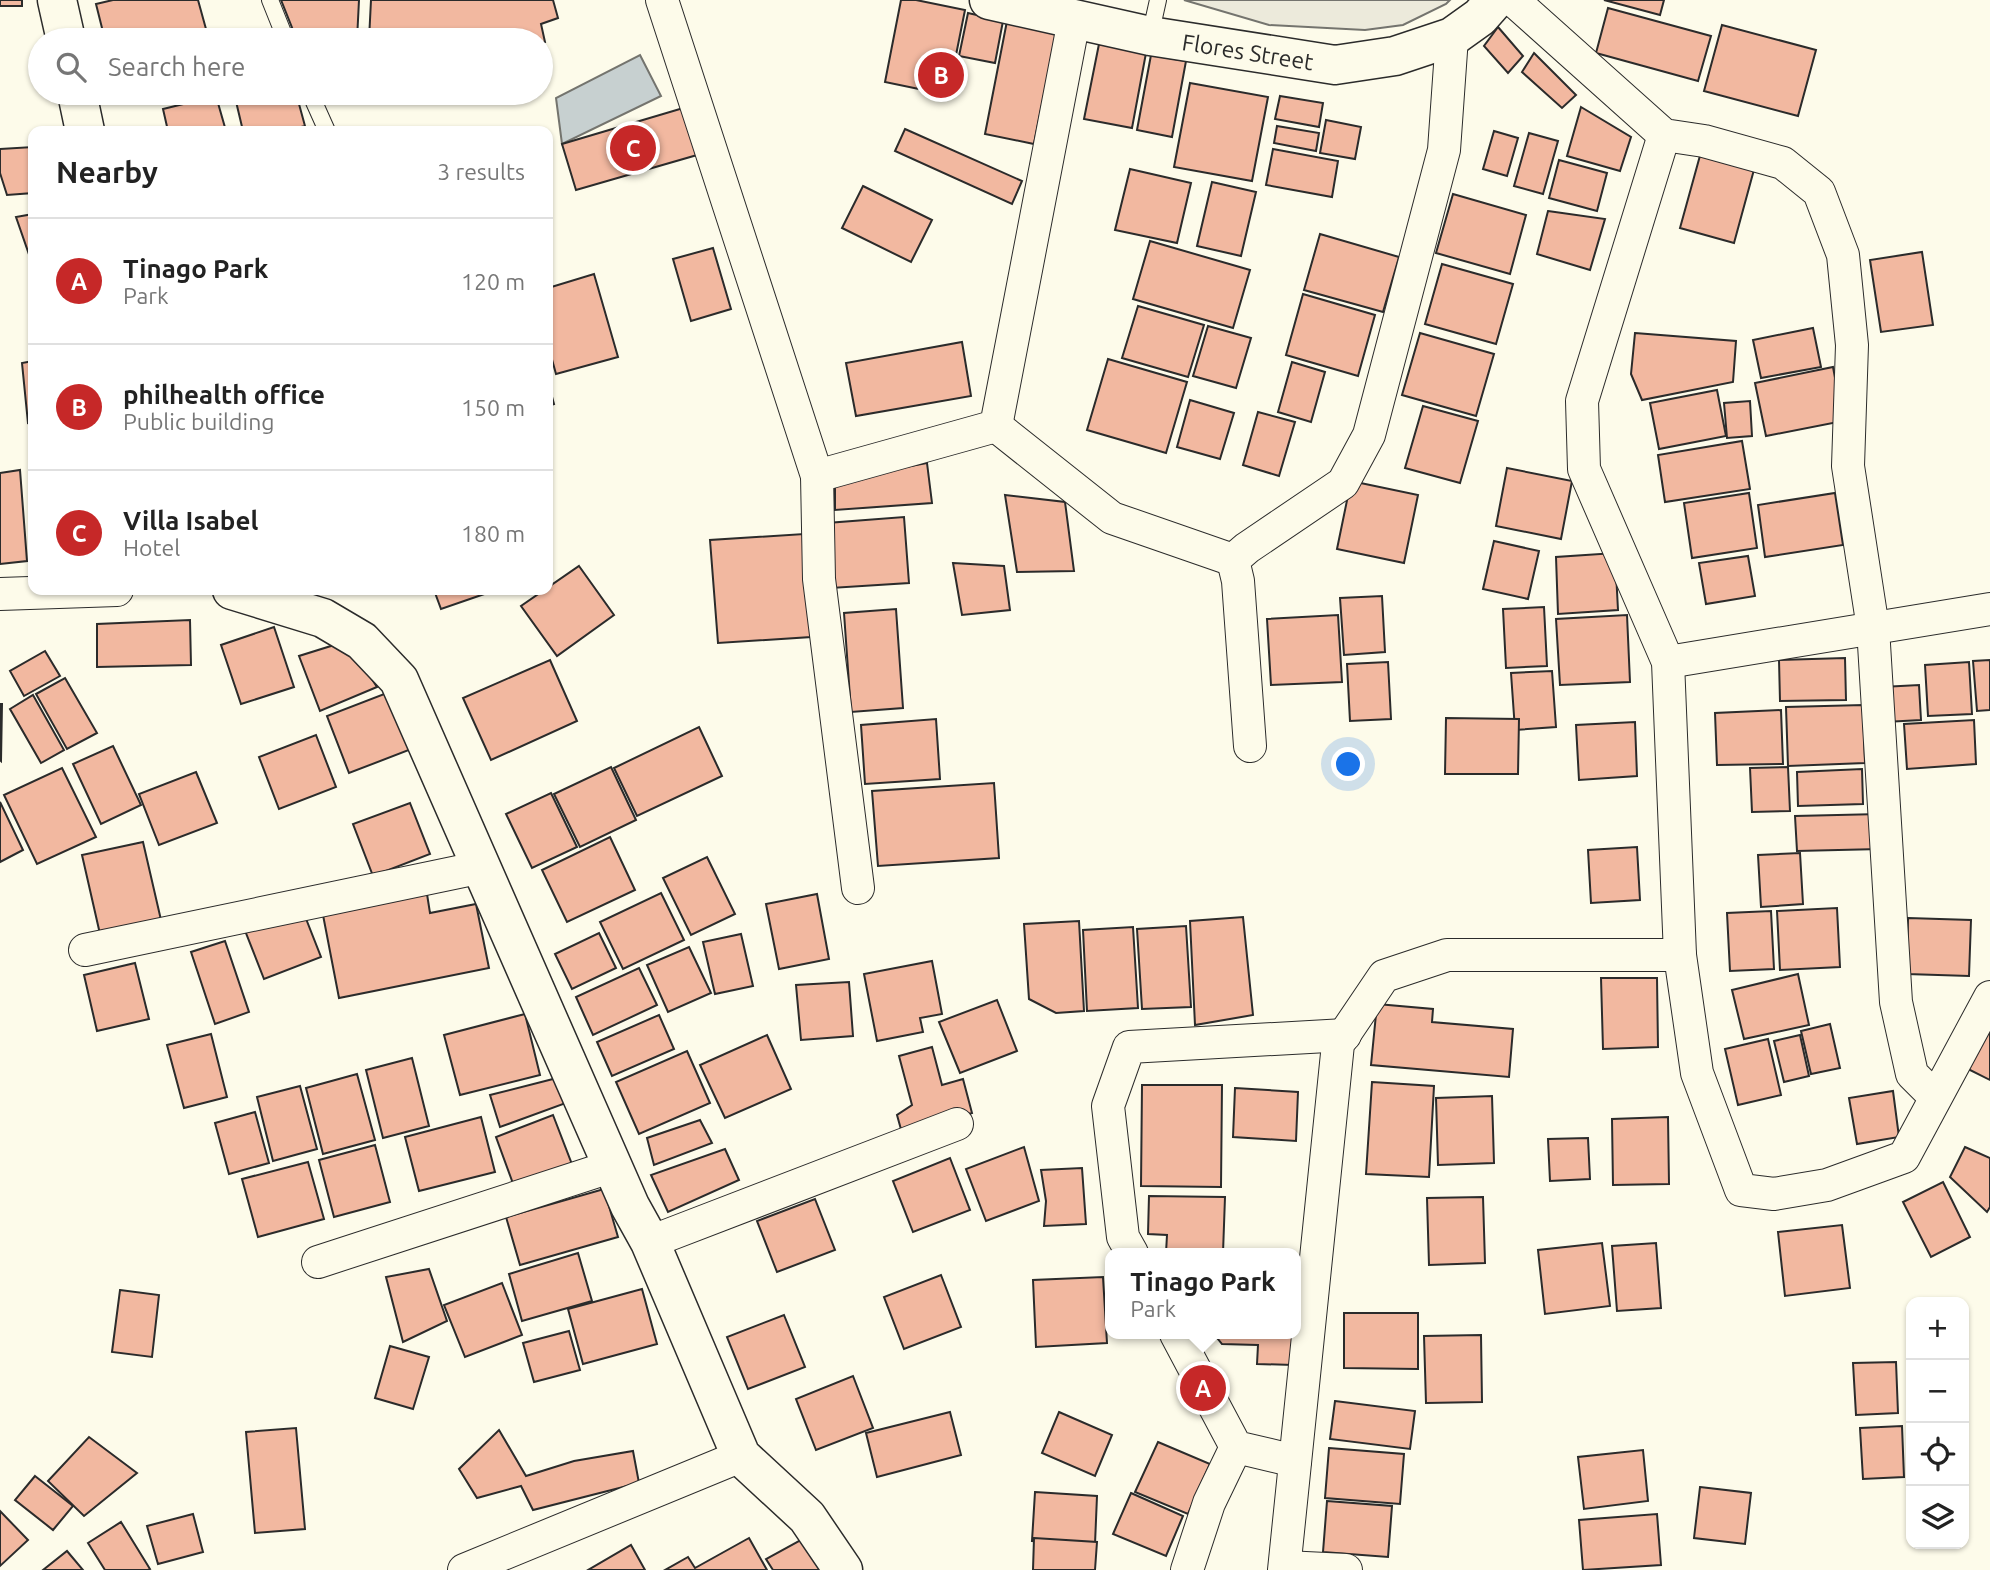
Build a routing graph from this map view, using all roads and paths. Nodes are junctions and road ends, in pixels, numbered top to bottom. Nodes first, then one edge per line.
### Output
1 (57, 0) edge
2 (270, 0) edge
3 (662, 0) edge
4 (989, 0) edge
5 (1495, 0) edge
6 (1513, 0) edge
7 (1154, 18) edge
8 (1074, 20) junction
9 (63, 28) edge
10 (281, 28) edge
11 (1452, 37) junction
12 (80, 105) edge
13 (315, 105) edge
14 (84, 126) edge
15 (325, 126) edge
16 (1664, 135) junction
17 (996, 426) junction
18 (817, 476) junction
19 (1233, 560) junction
20 (28, 593) edge
21 (0, 594) edge
22 (248, 595) edge
23 (1990, 609) edge
24 (1873, 628) junction
25 (1668, 662) junction
26 (1250, 746) dead end
27 (482, 867) junction
28 (858, 888) dead end
29 (85, 950) dead end
30 (1680, 955) junction
31 (1990, 997) edge
32 (1345, 1035) junction
33 (1935, 1097) junction
34 (957, 1124) dead end
35 (613, 1167) junction
36 (650, 1242) junction
37 (1129, 1248) edge
38 (318, 1262) dead end
39 (1179, 1339) edge
40 (1236, 1447) junction
41 (741, 1456) junction
42 (1295, 1461) junction
43 (1284, 1569) edge
44 (464, 1570) edge
45 (843, 1570) edge
46 (1186, 1570) edge
47 (1346, 1570) edge

1 - 9 street
2 - 10 lane
3 - 18 street
4 - 8 street, Flores Street
5 - 11 street, Flores Street
6 - 16 street
7 - 8 street, Flores Street
7 - 11 street, Flores Street
8 - 17 street
11 - 19 street
12 - 14 street
13 - 15 lane
16 - 24 street
16 - 25 street
17 - 18 street
17 - 19 street
18 - 28 street
19 - 26 street
20 - 21 street
22 - 27 street
23 - 24 street
24 - 25 street
24 - 33 street
25 - 30 street
27 - 29 street
27 - 35 street
30 - 32 street
30 - 33 street
31 - 33 street
32 - 37 street
32 - 42 street
34 - 36 street
35 - 36 street
35 - 38 street
36 - 41 street
39 - 40 street
40 - 42 street
40 - 46 street
41 - 44 street
41 - 45 street
42 - 43 street
43 - 47 street

